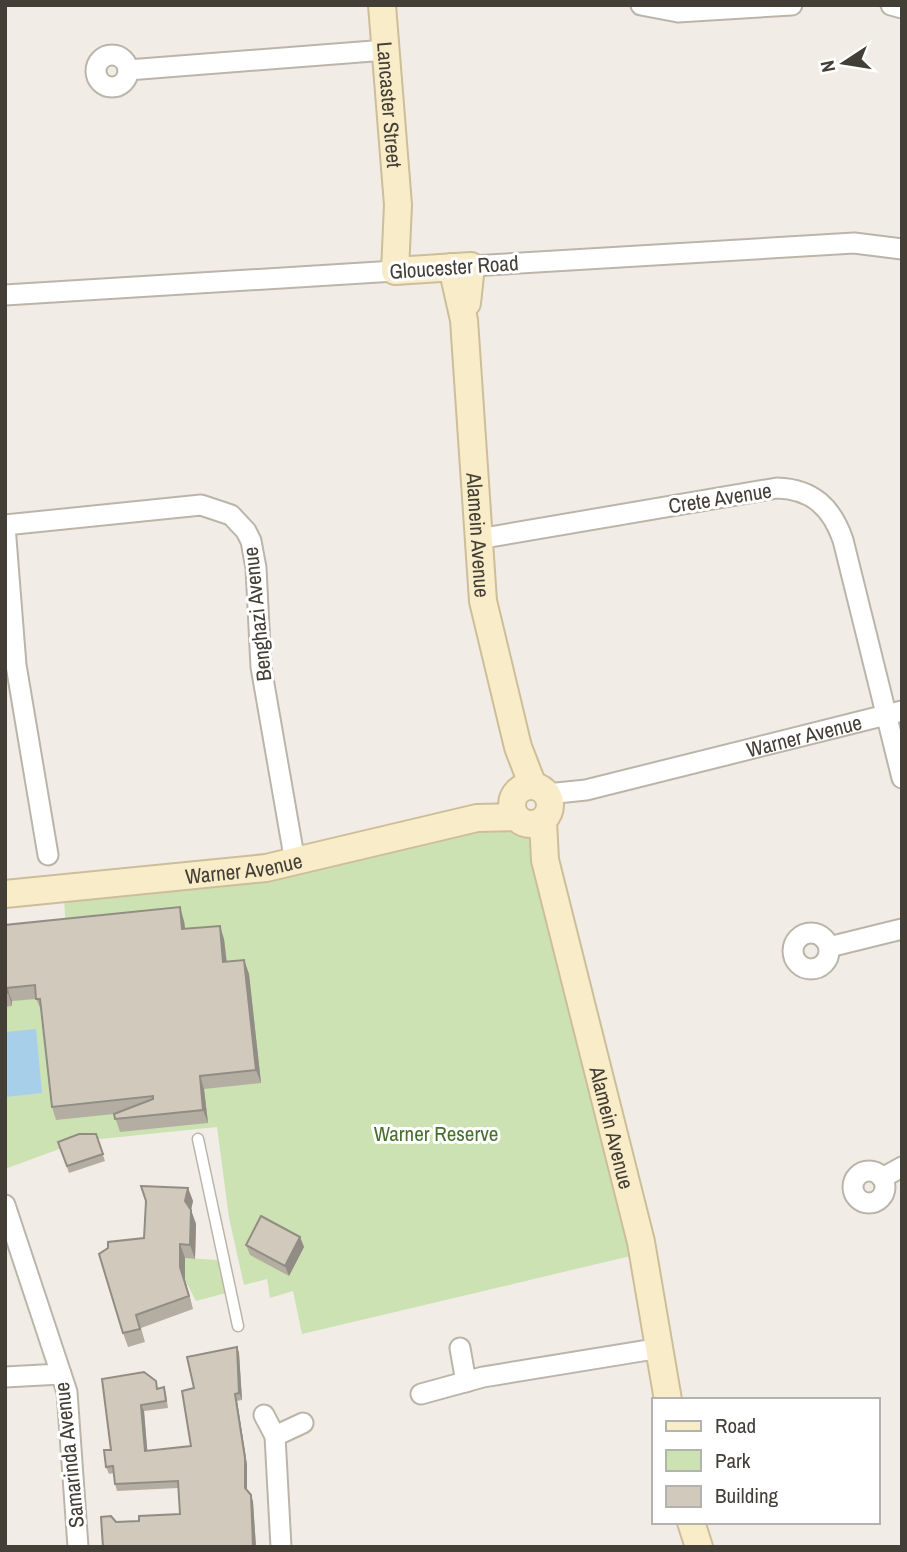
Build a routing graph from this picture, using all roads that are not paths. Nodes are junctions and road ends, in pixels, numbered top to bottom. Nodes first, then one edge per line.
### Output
1 (382, 5) edge
2 (641, 5) edge
3 (792, 5) edge
4 (891, 5) edge
5 (902, 8) edge
6 (386, 50) junction
7 (128, 69) dead end
8 (902, 249) edge
9 (462, 267) junction
10 (402, 270) junction
11 (5, 295) edge
12 (5, 525) edge
13 (478, 539) junction
14 (894, 713) edge
15 (902, 778) edge
16 (531, 805) junction
17 (48, 855) dead end
18 (295, 862) junction
19 (5, 894) edge
20 (902, 929) edge
21 (829, 947) dead end
22 (198, 1139) dead end
23 (902, 1167) edge
24 (882, 1178) dead end
25 (5, 1205) edge
26 (237, 1326) dead end
27 (460, 1348) dead end
28 (660, 1348) junction
29 (61, 1374) junction
30 (5, 1377) edge
31 (466, 1382) junction
32 (421, 1394) dead end
33 (668, 1398) edge
34 (264, 1415) dead end
35 (303, 1423) dead end
36 (275, 1436) junction
37 (685, 1524) edge
38 (692, 1524) edge
39 (78, 1546) edge
40 (281, 1547) edge
41 (684, 1547) edge
42 (699, 1547) edge

1 - 6 street, Lancaster Street
2 - 3 street
4 - 5 street
6 - 7 street
6 - 10 street, Lancaster Street
8 - 9 street, Gloucester Road
9 - 10 street, Gloucester Road
9 - 13 street, Alamein Avenue
10 - 11 street, Gloucester Road
12 - 17 street
12 - 18 street, Benghazi Avenue
13 - 14 street, Crete Avenue
13 - 16 street, Alamein Avenue
14 - 15 street, Crete Avenue
14 - 16 street, Warner Avenue
16 - 18 street, Warner Avenue
16 - 28 street, Alamein Avenue
18 - 19 street, Warner Avenue
20 - 21 street
22 - 26 lane
23 - 24 street
25 - 29 street, Samarinda Avenue
27 - 31 street
28 - 31 street
28 - 33 street, Alamein Avenue
29 - 30 street
29 - 39 street, Samarinda Avenue
31 - 32 street
34 - 36 street
35 - 36 street
36 - 40 street
37 - 41 street
38 - 42 street

